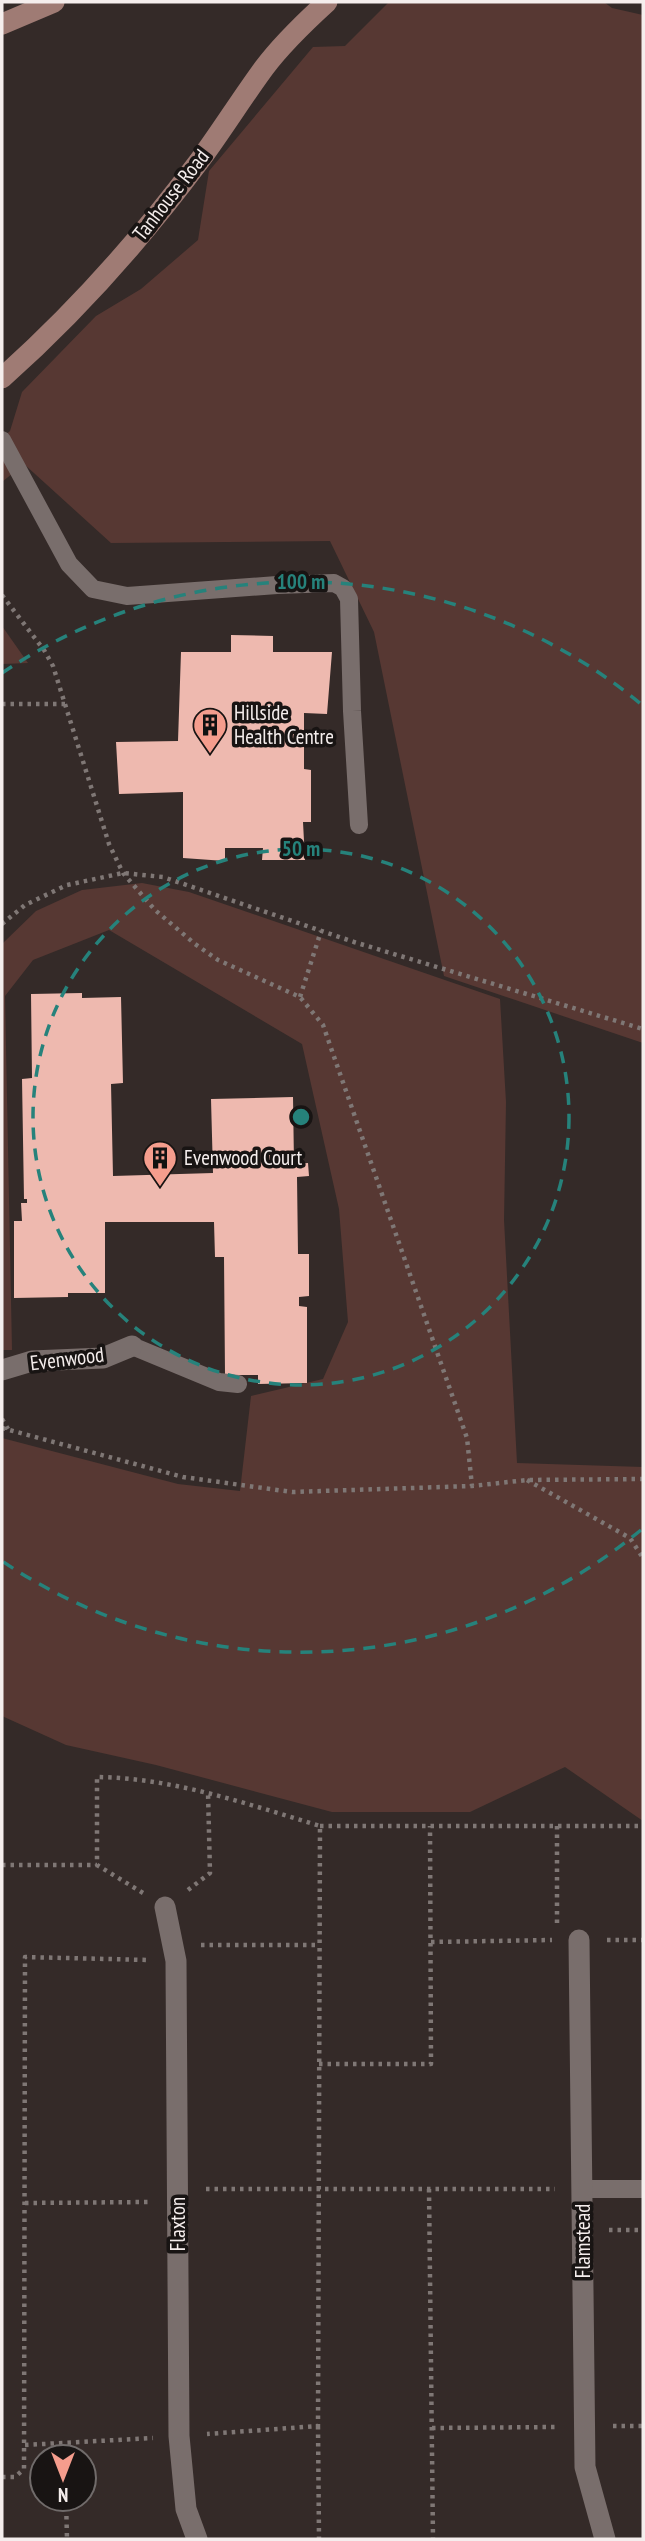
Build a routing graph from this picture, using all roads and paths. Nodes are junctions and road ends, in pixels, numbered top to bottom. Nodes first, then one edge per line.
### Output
1 (54, 2) edge
2 (327, 2) edge
3 (2, 24) edge
4 (2, 378) edge
5 (2, 440) edge
6 (2, 595) edge
7 (2, 704) edge
8 (65, 704) junction
9 (359, 825) dead end
10 (123, 873) junction
11 (2, 924) edge
12 (321, 931) junction
13 (300, 997) junction
14 (643, 1029) edge
15 (132, 1346) joint
16 (2, 1370) edge
17 (238, 1384) dead end
18 (2, 1419) edge
19 (2, 1428) edge
20 (8, 1430) junction
21 (643, 1479) edge
22 (527, 1480) junction
23 (472, 1486) junction
24 (643, 1558) edge
25 (208, 1792) junction
26 (320, 1826) junction
27 (430, 1826) junction
28 (557, 1826) junction
29 (643, 1826) edge
30 (2, 1865) edge
31 (97, 1865) junction
32 (165, 1907) junction
33 (557, 1928) dead end
34 (557, 1940) dead end
35 (579, 1940) dead end
36 (431, 1942) junction
37 (320, 1945) junction
38 (174, 1953) junction
39 (319, 2064) junction
40 (319, 2189) junction
41 (429, 2189) junction
42 (583, 2189) junction
43 (643, 2189) edge
44 (177, 2195) junction
45 (24, 2203) junction
46 (318, 2426) junction
47 (584, 2426) junction
48 (643, 2426) edge
49 (432, 2428) junction
50 (179, 2437) junction
51 (86, 2443) edge
52 (24, 2445) junction
53 (28, 2445) edge
54 (2, 2477) edge
55 (66, 2513) edge
56 (67, 2539) edge
57 (197, 2539) edge
58 (319, 2539) edge
59 (433, 2539) edge
60 (605, 2539) edge

1 - 3 street
2 - 4 street, Tanhouse Road
5 - 9 lane
6 - 8 path
7 - 8 path
8 - 10 path
10 - 11 path
10 - 12 path
10 - 13 path
12 - 13 path
12 - 14 path
13 - 23 path
15 - 16 street, Evenwood
15 - 17 lane
18 - 20 path
19 - 20 path
20 - 23 path
21 - 22 path
22 - 23 path
22 - 24 path
25 - 26 path
25 - 31 path
25 - 32 path
26 - 27 path
26 - 37 path
27 - 28 path
27 - 36 path
28 - 29 path
28 - 33 path
30 - 31 path
31 - 32 path
32 - 38 street, Flaxton
34 - 36 path
35 - 42 street, Flamstead
36 - 39 path
37 - 38 path
37 - 39 path
38 - 44 street, Flaxton
38 - 45 path
39 - 40 path
40 - 41 path
40 - 44 path
40 - 46 path
41 - 42 path
41 - 49 path
42 - 43 lane
42 - 47 street, Flamstead
44 - 45 path
44 - 50 street, Flaxton
45 - 52 path
46 - 50 path
46 - 58 path
47 - 48 path
47 - 49 path
47 - 60 street, Flamstead
49 - 59 path
50 - 51 path
50 - 57 street, Flaxton
52 - 53 path
52 - 54 path
55 - 56 path

